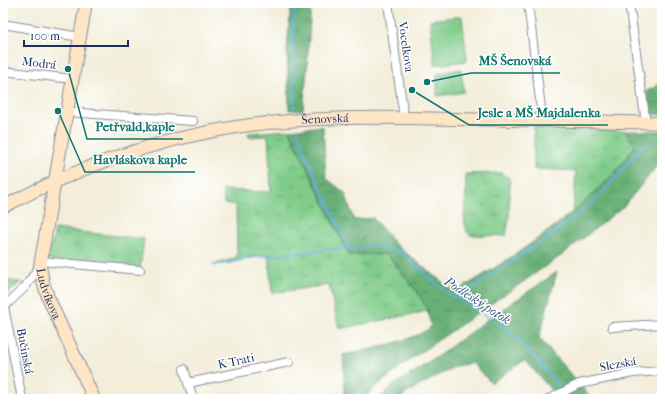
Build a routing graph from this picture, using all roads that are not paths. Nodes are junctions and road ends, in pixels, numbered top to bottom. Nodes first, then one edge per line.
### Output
1 (86, 3) edge
2 (388, 3) edge
3 (528, 3) edge
4 (629, 3) edge
5 (3, 24) edge
6 (80, 37) junction
7 (3, 71) edge
8 (73, 79) junction
9 (68, 112) junction
10 (404, 118) junction
11 (542, 120) junction
12 (193, 121) dead end
13 (646, 123) junction
14 (662, 123) edge
15 (54, 181) junction
16 (3, 207) edge
17 (40, 264) junction
18 (140, 270) dead end
19 (4, 308) edge
20 (662, 324) edge
21 (612, 327) dead end
22 (289, 362) dead end
23 (184, 369) dead end
24 (662, 370) edge
25 (188, 384) junction
26 (22, 399) edge
27 (94, 399) edge
28 (193, 399) edge
29 (549, 399) edge

1 - 6 main road, Ludvíkova
2 - 10 street, Vocelkova
3 - 11 street
4 - 13 street
5 - 6 street
6 - 8 main road, Ludvíkova
7 - 8 street, Modrá
8 - 9 main road, Ludvíkova
9 - 12 street
9 - 15 main road, Ludvíkova
10 - 11 main road, Šenovská
10 - 15 main road, Šenovská
11 - 13 main road, Šenovská
13 - 14 main road, Šenovská
15 - 16 main road, Šenovská
15 - 17 main road, Ludvíkova
17 - 18 street
17 - 19 street, Bučinská
17 - 27 main road, Ludvíkova
19 - 26 street, Bučinská
20 - 21 street
22 - 25 street, K Trati
23 - 25 street
24 - 29 street, Slezská
25 - 28 street

